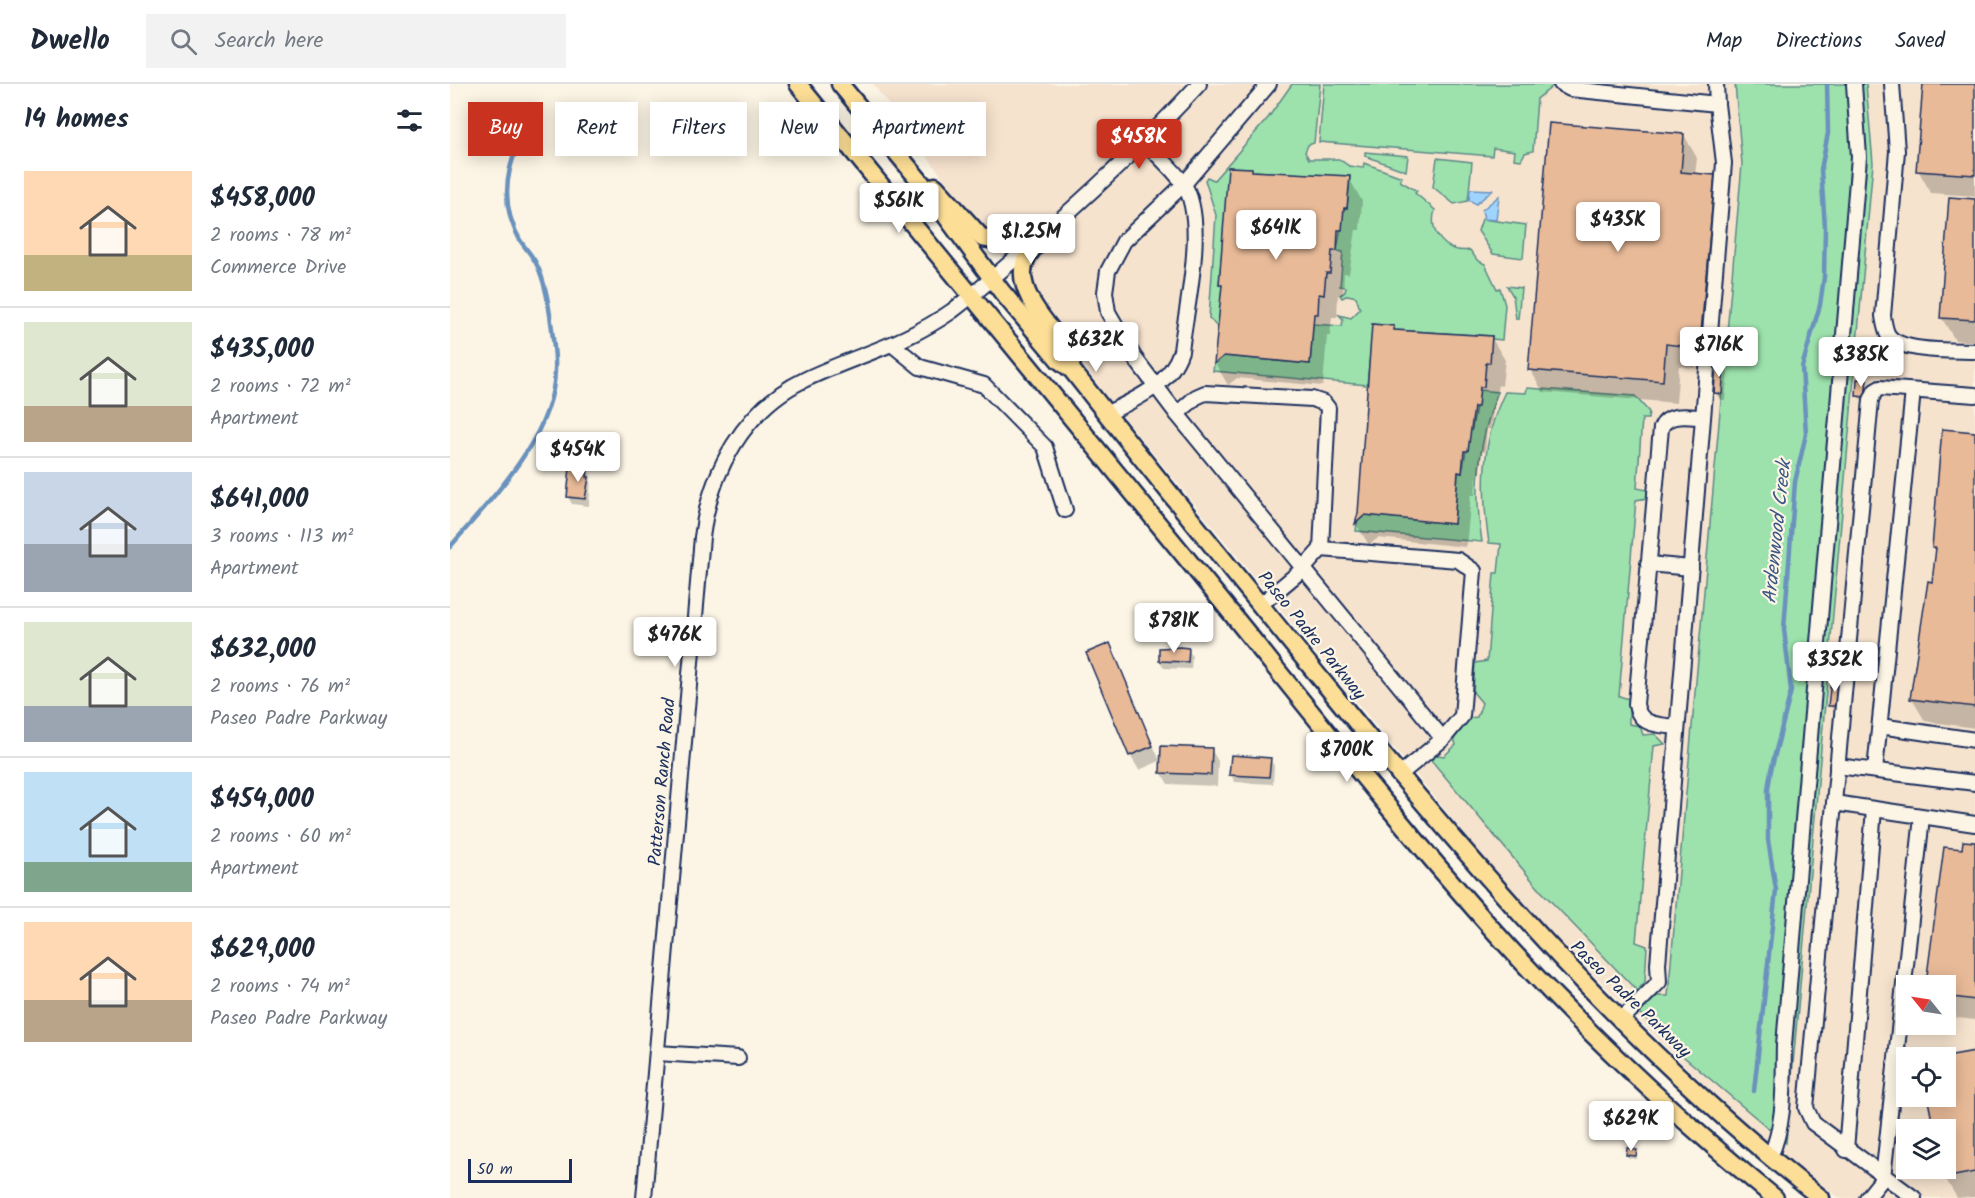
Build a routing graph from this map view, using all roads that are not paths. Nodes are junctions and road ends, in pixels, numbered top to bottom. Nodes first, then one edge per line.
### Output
1 (798, 84) edge
2 (840, 84) edge
3 (1199, 84) edge
4 (1269, 84) edge
5 (1561, 84) edge
6 (1716, 84) edge
7 (1854, 84) edge
8 (1892, 84) edge
9 (1717, 104) junction
10 (1146, 142) junction
11 (920, 181) junction
12 (1184, 184) junction
13 (1051, 228) junction
14 (991, 278) junction
15 (972, 294) junction
16 (893, 345) junction
17 (1975, 351) edge
18 (1071, 369) junction
19 (1157, 387) junction
20 (1913, 391) junction
21 (1975, 395) edge
22 (1106, 414) junction
23 (1177, 414) junction
24 (1703, 417) junction
25 (1065, 510) dead end
26 (1321, 549) junction
27 (1648, 564) junction
28 (1691, 568) junction
29 (1303, 569) junction
30 (1260, 605) junction
31 (1880, 726) junction
32 (1677, 727) junction
33 (1443, 739) junction
34 (1975, 740) edge
35 (1837, 766) junction
36 (1875, 770) junction
37 (1399, 775) junction
38 (1975, 783) edge
39 (1834, 803) junction
40 (1874, 809) junction
41 (1922, 817) junction
42 (1975, 824) edge
43 (1620, 1020) junction
44 (657, 1053) junction
45 (738, 1058) dead end
46 (1846, 1150) junction
47 (1770, 1157) junction
48 (1883, 1178) junction
49 (644, 1198) edge
50 (1775, 1198) edge
51 (1821, 1198) edge
52 (1867, 1198) edge
53 (1914, 1198) edge

1 - 15 main road
2 - 11 main road, Paseo Padre Parkway
3 - 10 street, Patterson Ranch Road
4 - 12 street
5 - 9 street
6 - 9 street
7 - 47 street
8 - 17 street
9 - 24 street
10 - 12 street
10 - 13 street, Patterson Ranch Road
11 - 13 main road
11 - 14 main road, Paseo Padre Parkway
12 - 19 street
12 - 19 street
13 - 14 street, Patterson Ranch Road
13 - 18 main road
14 - 15 street, Patterson Ranch Road
14 - 18 main road, Paseo Padre Parkway
15 - 16 street, Patterson Ranch Road
15 - 50 main road
16 - 25 street
16 - 44 street, Patterson Ranch Road
18 - 22 main road, Paseo Padre Parkway
19 - 22 street
19 - 23 street
20 - 21 street
20 - 31 street
20 - 35 street
22 - 30 main road, Paseo Padre Parkway
23 - 26 street
23 - 29 street
24 - 27 street
24 - 28 street
26 - 29 street
26 - 33 street
27 - 28 street
27 - 32 street
28 - 32 street
29 - 30 street
29 - 33 street
30 - 37 main road, Paseo Padre Parkway
31 - 34 street
31 - 36 street
32 - 43 street
33 - 37 street
35 - 36 street
35 - 39 street
36 - 38 street
37 - 43 main road, Paseo Padre Parkway
39 - 40 street
39 - 46 street
40 - 41 street
40 - 46 street
41 - 42 street
41 - 48 street
43 - 47 main road, Paseo Padre Parkway
44 - 45 street
44 - 49 street, Patterson Ranch Road
46 - 48 street
47 - 51 main road, Paseo Padre Parkway
48 - 52 street
48 - 53 street

